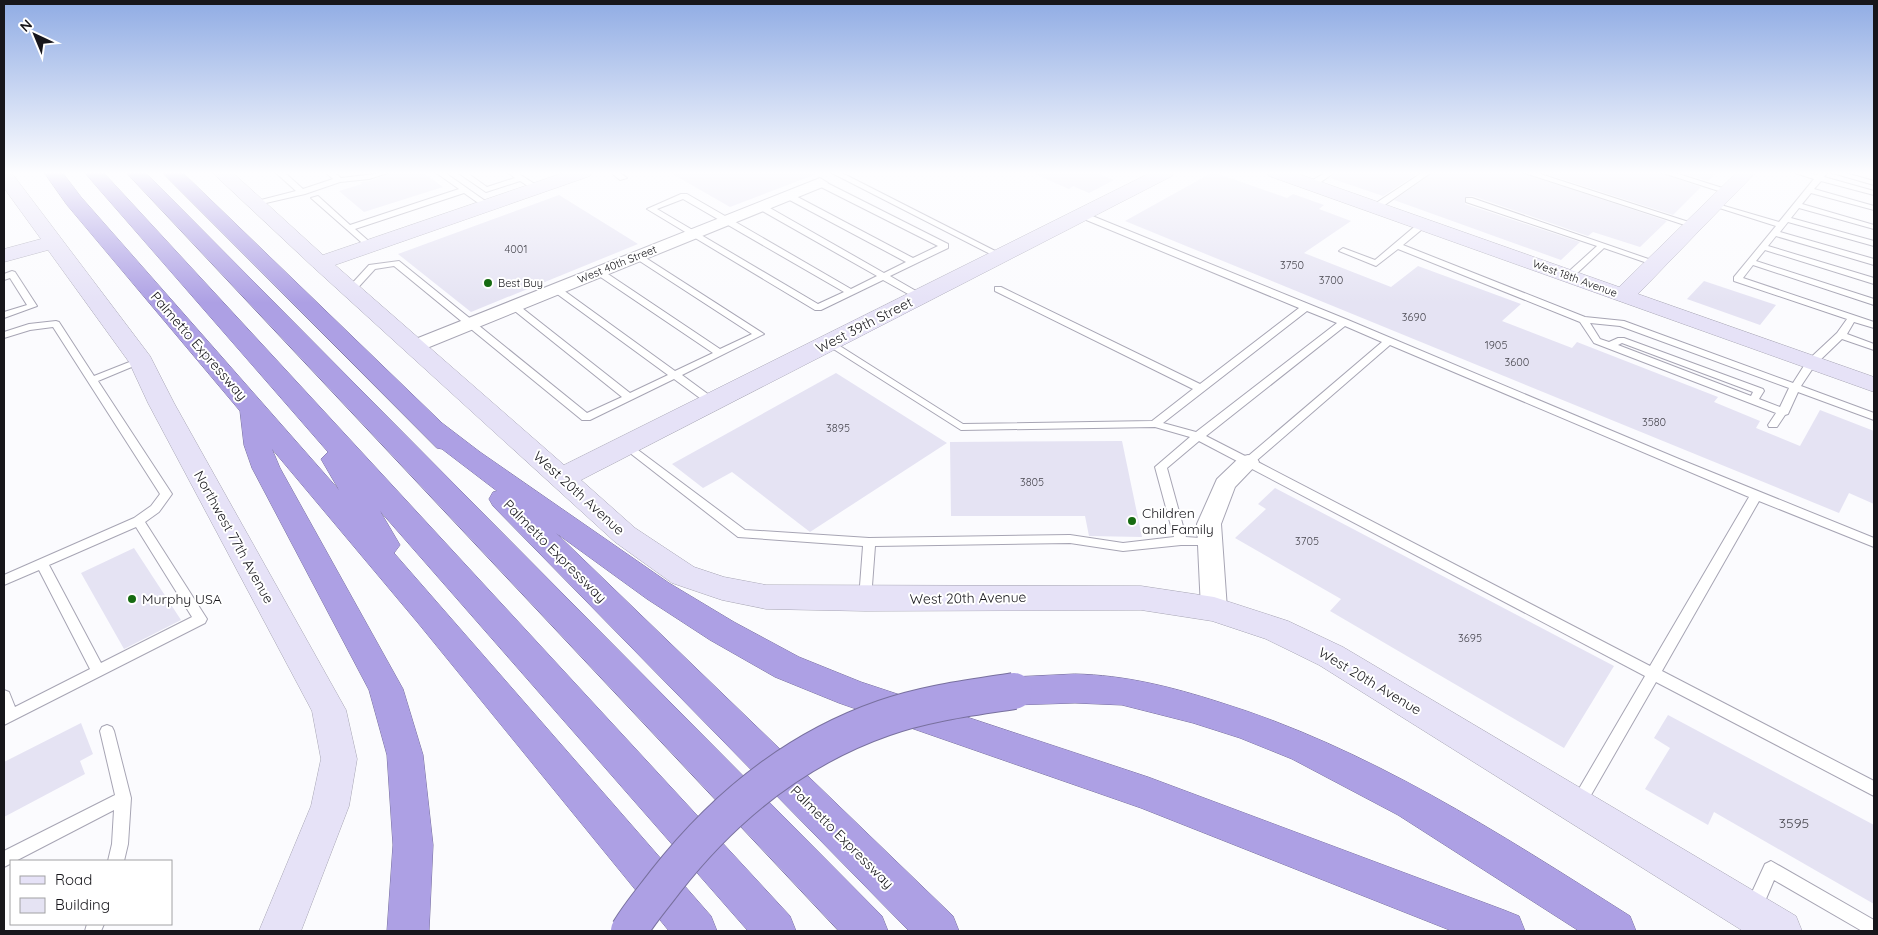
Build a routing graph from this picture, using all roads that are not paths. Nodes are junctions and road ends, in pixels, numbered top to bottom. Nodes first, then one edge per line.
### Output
1 (31, 216) edge
2 (87, 216) edge
3 (132, 216) edge
4 (177, 216) edge
5 (216, 216) edge
6 (269, 216) edge
7 (335, 216) edge
8 (387, 216) edge
9 (456, 216) edge
10 (663, 216) edge
11 (718, 216) edge
12 (737, 216) edge
13 (777, 216) edge
14 (826, 216) edge
15 (885, 216) edge
16 (921, 216) edge
17 (1081, 216) edge
18 (1084, 216) edge
19 (1398, 216) edge
20 (1517, 216) edge
21 (1664, 216) edge
22 (1703, 216) edge
23 (1749, 216) edge
24 (1788, 216) edge
25 (1834, 216) edge
26 (726, 220) junction
27 (1423, 224) junction
28 (1694, 225) junction
29 (1780, 225) junction
30 (1874, 227) edge
31 (349, 228) junction
32 (694, 233) junction
33 (52, 242) junction
34 (1874, 244) edge
35 (1604, 245) junction
36 (369, 246) junction
37 (1396, 246) junction
38 (1764, 247) junction
39 (1343, 251) dead end
40 (4, 255) edge
41 (638, 256) junction
42 (1001, 256) junction
43 (913, 262) junction
44 (1751, 262) junction
45 (1874, 262) edge
46 (320, 263) junction
47 (1656, 264) junction
48 (599, 272) junction
49 (1570, 276) junction
50 (4, 277) edge
51 (883, 277) junction
52 (1874, 281) edge
53 (998, 288) dead end
54 (556, 289) junction
55 (351, 290) junction
56 (850, 292) junction
57 (1624, 295) junction
58 (920, 297) junction
59 (1874, 302) edge
60 (514, 306) junction
61 (1306, 307) junction
62 (4, 315) edge
63 (1852, 318) junction
64 (1582, 320) junction
65 (1344, 322) junction
66 (470, 324) junction
67 (1874, 325) edge
68 (4, 335) edge
69 (1841, 335) junction
70 (1390, 341) junction
71 (828, 343) junction
72 (415, 346) junction
73 (1874, 347) edge
74 (720, 353) junction
75 (141, 361) junction
76 (1811, 363) junction
77 (674, 374) junction
78 (92, 380) junction
79 (1874, 385) edge
80 (1795, 387) junction
81 (1199, 388) junction
82 (629, 397) junction
83 (712, 402) junction
84 (304, 407) junction
85 (253, 410) junction
86 (1784, 412) junction
87 (1874, 417) edge
88 (1155, 424) junction
89 (1773, 426) dead end
90 (434, 429) junction
91 (1198, 436) junction
92 (626, 446) junction
93 (1248, 462) junction
94 (562, 478) junction
95 (1756, 495) junction
96 (138, 521) junction
97 (1181, 541) junction
98 (869, 542) junction
99 (1210, 542) junction
100 (1874, 544) edge
101 (42, 563) junction
102 (4, 580) edge
103 (865, 599) junction
104 (1214, 609) junction
105 (429, 614) junction
106 (98, 671) junction
107 (1654, 674) junction
108 (4, 696) edge
109 (7, 718) edge
110 (107, 731) dead end
111 (1874, 789) edge
112 (123, 798) junction
113 (1577, 806) junction
114 (4, 859) edge
115 (116, 860) edge
116 (1751, 913) junction
117 (1874, 929) edge
118 (280, 931) edge
119 (408, 931) edge
120 (629, 931) edge
121 (696, 931) edge
122 (775, 931) edge
123 (867, 931) edge
124 (938, 931) edge
125 (1504, 931) edge
126 (1615, 931) edge
127 (1781, 931) edge

1 - 33 street, Northwest 77th Avenue
2 - 85 highway, Palmetto Expressway
3 - 84 highway
4 - 123 highway
5 - 90 highway, Palmetto Expressway
6 - 46 street, West 20th Avenue
7 - 31 lane
8 - 31 lane
9 - 36 street
10 - 32 lane
11 - 26 lane
12 - 26 street, West 40th Street
13 - 51 lane
14 - 43 lane
15 - 43 lane
16 - 42 lane
17 - 42 street, West 39th Street
18 - 61 lane
19 - 27 street, West 18th Avenue
20 - 35 lane
21 - 28 lane
22 - 28 street
23 - 29 lane
24 - 29 lane
25 - 30 lane
26 - 32 street, West 40th Street
26 - 56 lane
27 - 37 lane
27 - 49 street, West 18th Avenue
28 - 47 street
29 - 34 lane
29 - 38 lane
29 - 45 lane
31 - 36 lane
32 - 41 street, West 40th Street
32 - 56 lane
33 - 40 street
33 - 75 street, Northwest 77th Avenue
35 - 47 lane
35 - 49 lane
36 - 46 street
37 - 39 lane
37 - 64 lane
38 - 44 lane
38 - 52 lane
41 - 48 street, West 40th Street
41 - 74 lane
42 - 58 street, West 39th Street
43 - 51 lane
44 - 59 lane
44 - 63 lane
46 - 55 street, West 20th Avenue
47 - 57 street
48 - 54 street, West 40th Street
48 - 74 lane
49 - 57 street, West 18th Avenue
50 - 62 lane
51 - 56 lane
51 - 58 lane
53 - 81 lane
54 - 60 street, West 40th Street
54 - 77 lane
55 - 66 lane
55 - 72 street, West 20th Avenue
57 - 76 street, West 18th Avenue
58 - 71 street, West 39th Street
60 - 66 street, West 40th Street
60 - 82 lane
61 - 65 lane
61 - 81 lane
63 - 67 lane
63 - 69 lane
64 - 80 lane
64 - 86 lane
65 - 70 lane
65 - 91 lane
66 - 72 street, West 40th Street
66 - 82 lane
68 - 78 lane
69 - 73 lane
69 - 76 lane
70 - 93 lane
70 - 95 lane
71 - 83 street, West 39th Street
71 - 88 lane
72 - 94 street, West 20th Avenue
74 - 77 lane
75 - 78 lane
75 - 118 street, Northwest 77th Avenue
76 - 79 street, West 18th Avenue
76 - 80 lane
77 - 82 lane
77 - 83 lane
78 - 96 lane
80 - 86 lane
80 - 87 lane
81 - 88 lane
83 - 92 street, West 39th Street
84 - 105 highway
84 - 122 highway
85 - 105 highway, Palmetto Expressway
85 - 119 highway
86 - 89 lane
88 - 91 lane
90 - 124 highway, Palmetto Expressway
90 - 125 highway
91 - 93 lane
91 - 97 lane
92 - 94 street, West 39th Street
92 - 98 lane
93 - 99 street
93 - 107 lane
94 - 103 street, West 20th Avenue
95 - 100 lane
95 - 107 lane
96 - 101 lane
96 - 106 lane
97 - 98 lane
97 - 99 lane
98 - 103 lane
99 - 104 street
101 - 102 lane
101 - 106 lane
103 - 104 street, West 20th Avenue
104 - 113 street, West 20th Avenue
105 - 121 highway, Palmetto Expressway
106 - 109 lane
107 - 111 lane
107 - 113 lane
108 - 109 lane
110 - 112 lane
112 - 114 lane
112 - 115 lane
113 - 116 street, West 20th Avenue
116 - 117 lane
116 - 127 street, West 20th Avenue
120 - 126 highway, bridge

